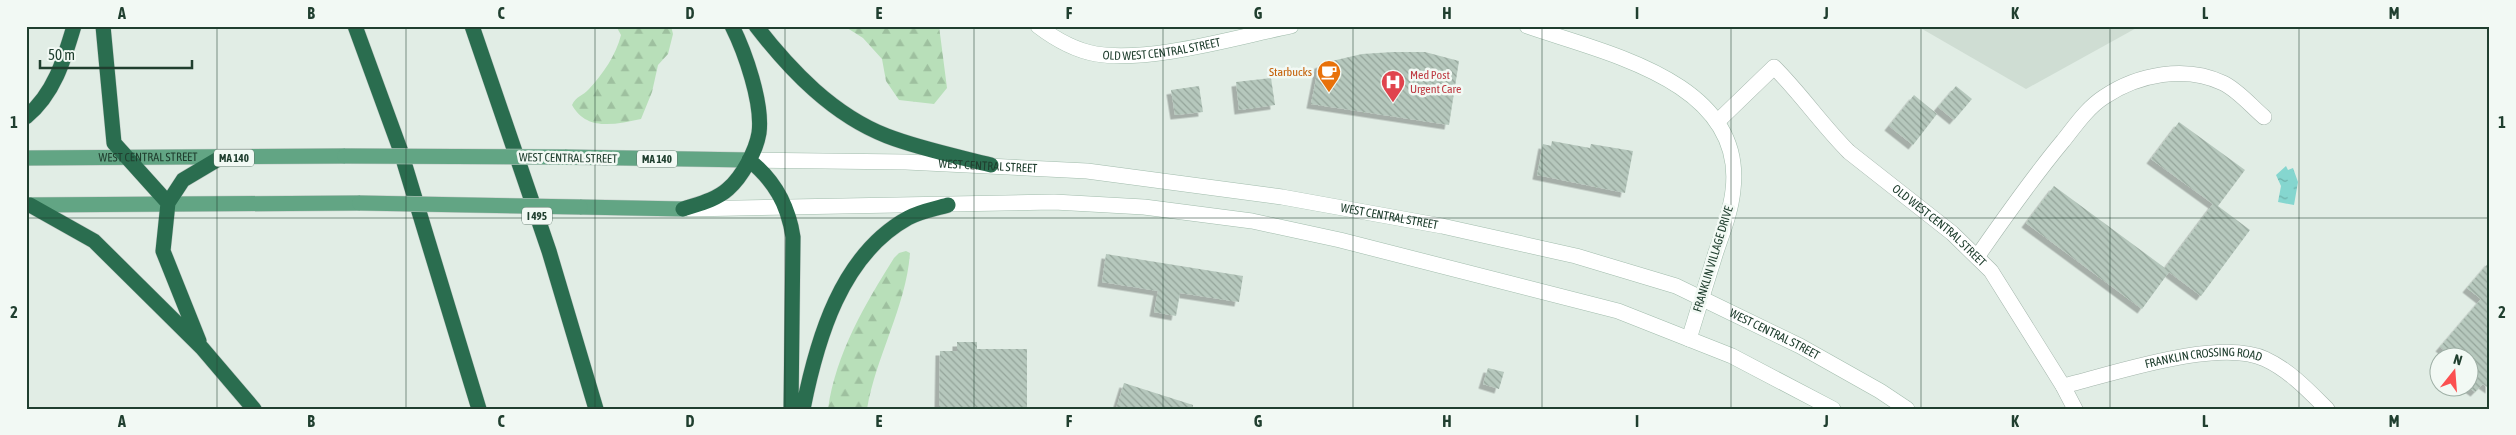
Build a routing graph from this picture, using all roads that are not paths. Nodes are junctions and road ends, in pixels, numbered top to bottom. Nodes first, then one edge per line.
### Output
1 (74, 26) edge
2 (103, 26) edge
3 (356, 26) edge
4 (472, 26) edge
5 (732, 26) edge
6 (756, 26) edge
7 (1038, 26) edge
8 (1292, 26) edge
9 (1527, 26) edge
10 (26, 116) edge
11 (2264, 117) dead end
12 (1717, 122) junction
13 (123, 156) junction
14 (26, 158) edge
15 (220, 158) junction
16 (748, 160) junction
17 (991, 165) junction
18 (168, 203) junction
19 (28, 205) edge
20 (948, 205) junction
21 (786, 208) junction
22 (683, 209) junction
23 (1977, 257) junction
24 (1701, 298) junction
25 (1689, 339) junction
26 (202, 348) junction
27 (2063, 386) junction
28 (254, 409) edge
29 (479, 409) edge
30 (596, 409) edge
31 (792, 409) edge
32 (803, 409) edge
33 (1833, 409) edge
34 (1907, 409) edge
35 (2075, 409) edge
36 (2327, 409) edge

1 - 10 highway
2 - 13 highway
3 - 29 highway
4 - 30 highway, I 495
5 - 16 highway
6 - 17 highway
7 - 8 main road, OLD WEST CENTRAL STREET
9 - 12 main road
11 - 23 main road
12 - 23 main road, OLD WEST CENTRAL STREET
12 - 24 main road, FRANKLIN VILLAGE DRIVE
13 - 14 main road, WEST CENTRAL STREET / MA 140
13 - 15 main road, WEST CENTRAL STREET / MA 140
13 - 18 highway
15 - 16 main road, WEST CENTRAL STREET / MA 140, bridge
15 - 18 highway
16 - 17 main road, WEST CENTRAL STREET / MA 140
16 - 21 highway
16 - 22 highway
17 - 24 main road, WEST CENTRAL STREET / MA 140
18 - 19 main road
18 - 22 main road, bridge
18 - 26 highway
19 - 26 highway
20 - 21 main road
20 - 25 main road
20 - 32 highway
21 - 22 main road
21 - 31 highway
23 - 27 main road, OLD WEST CENTRAL STREET
24 - 25 main road, FRANKLIN VILLAGE DRIVE
24 - 34 main road, WEST CENTRAL STREET / MA 140
25 - 33 main road
26 - 28 highway
27 - 35 main road, OLD WEST CENTRAL STREET
27 - 36 main road, FRANKLIN CROSSING ROAD

